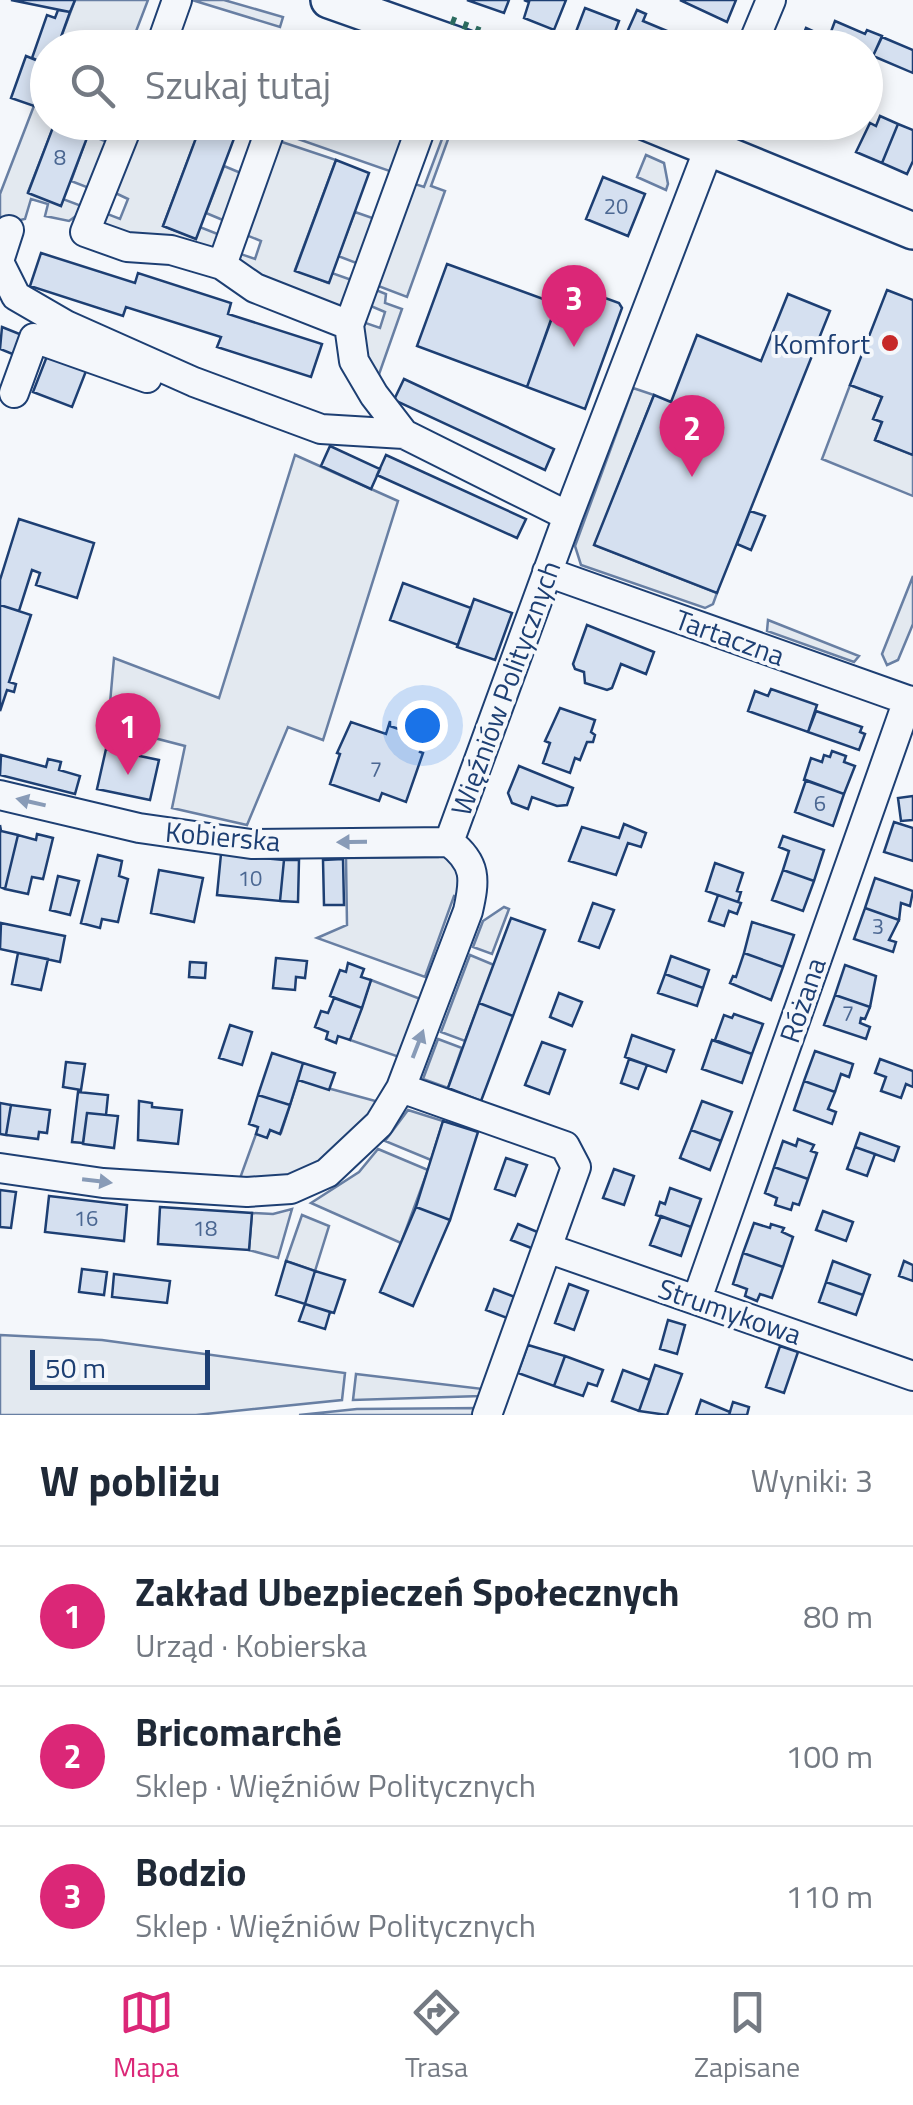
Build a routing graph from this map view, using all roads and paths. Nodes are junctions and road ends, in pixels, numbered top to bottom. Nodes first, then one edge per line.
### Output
1 (178, 0) edge
2 (329, 0) edge
3 (771, 0) edge
4 (167, 30) edge
5 (412, 30) edge
6 (758, 30) edge
7 (123, 140) edge
8 (267, 140) edge
9 (417, 140) edge
10 (712, 140) edge
11 (724, 140) edge
12 (9, 230) dead end
13 (913, 232) edge
14 (0, 261) edge
15 (222, 264) junction
16 (350, 325) junction
17 (194, 382) junction
18 (14, 393) dead end
19 (404, 434) junction
20 (568, 516) junction
21 (547, 572) junction
22 (910, 701) edge
23 (0, 794) edge
24 (450, 842) junction
25 (401, 1088) junction
26 (0, 1168) edge
27 (547, 1248) junction
28 (697, 1299) junction
29 (913, 1376) edge
30 (487, 1415) edge

1 - 4 street
2 - 5 main road
3 - 6 street
7 - 15 street
8 - 15 street
9 - 16 street
10 - 20 street, Więźniów Politycznych
11 - 13 main road
12 - 14 street
14 - 17 street
15 - 16 street
16 - 19 street
17 - 18 street
17 - 19 street
19 - 20 street
20 - 21 street, Więźniów Politycznych
21 - 22 street, Tartaczna
21 - 24 street, Więźniów Politycznych
22 - 28 street, Różana
24 -> 23 street, Kobierska
25 -> 24 street, Więźniów Politycznych
26 -> 25 street, Więźniów Politycznych
25 - 27 street
27 - 28 street, Strumykowa
27 - 30 street
28 - 29 street, Strumykowa

